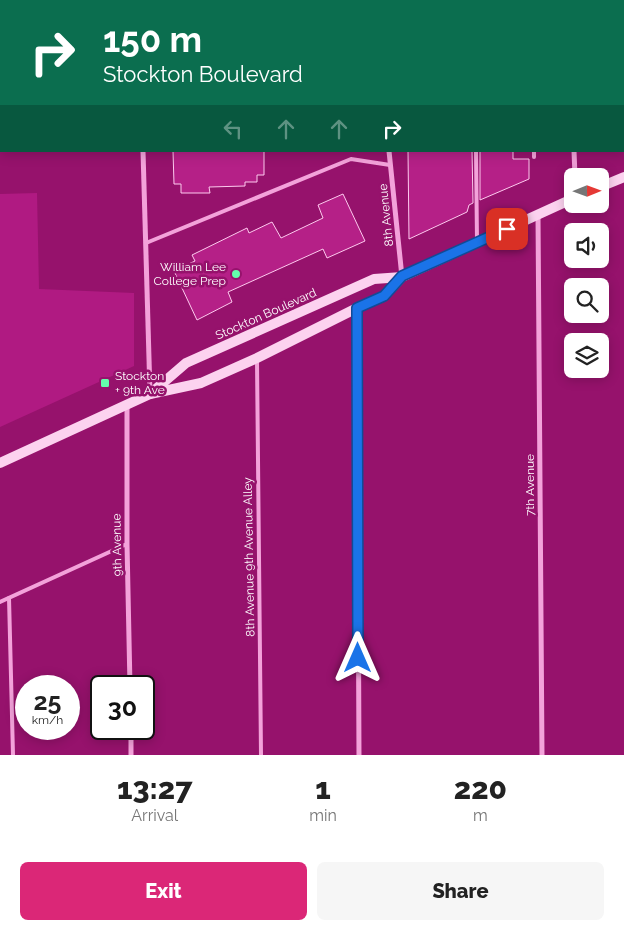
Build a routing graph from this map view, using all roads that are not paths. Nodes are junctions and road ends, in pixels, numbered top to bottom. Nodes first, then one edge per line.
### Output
1 (143, 152) edge
2 (351, 152) edge
3 (389, 152) edge
4 (476, 152) edge
5 (534, 152) edge
6 (574, 152) edge
7 (534, 157) dead end
8 (351, 159) junction
9 (390, 165) junction
10 (575, 168) edge
11 (624, 177) edge
12 (609, 183) edge
13 (564, 203) edge
14 (538, 215) junction
15 (477, 242) junction
16 (146, 243) junction
17 (402, 276) junction
18 (357, 308) junction
19 (257, 358) junction
20 (150, 394) junction
21 (127, 404) junction
22 (0, 463) edge
23 (127, 544) junction
24 (9, 598) junction
25 (0, 602) edge
26 (130, 675) edge
27 (130, 740) edge
28 (13, 755) edge
29 (131, 755) edge
30 (261, 755) edge
31 (359, 755) edge
32 (542, 755) edge

1 - 16 street
2 - 8 lane
3 - 9 street, 8th Avenue
4 - 15 lane
5 - 7 lane
6 - 10 street
8 - 9 lane
8 - 16 lane
9 - 17 street, 8th Avenue
11 - 12 main road
13 - 14 main road, Stockton Boulevard
14 - 15 main road, Stockton Boulevard
14 - 32 street, 7th Avenue
15 - 17 main road, Stockton Boulevard
16 - 20 street
17 - 18 main road, Stockton Boulevard
17 - 20 main road, Stockton Boulevard
18 - 19 main road, Stockton Boulevard
18 - 31 street
19 - 20 main road, Stockton Boulevard
19 - 30 lane, 8th Avenue 9th Avenue Alley
20 - 21 main road, Stockton Boulevard
21 - 22 main road, Stockton Boulevard
21 - 23 street, 9th Avenue
23 - 24 lane
23 - 26 street, 9th Avenue
24 - 25 lane
24 - 28 lane
27 - 29 street

